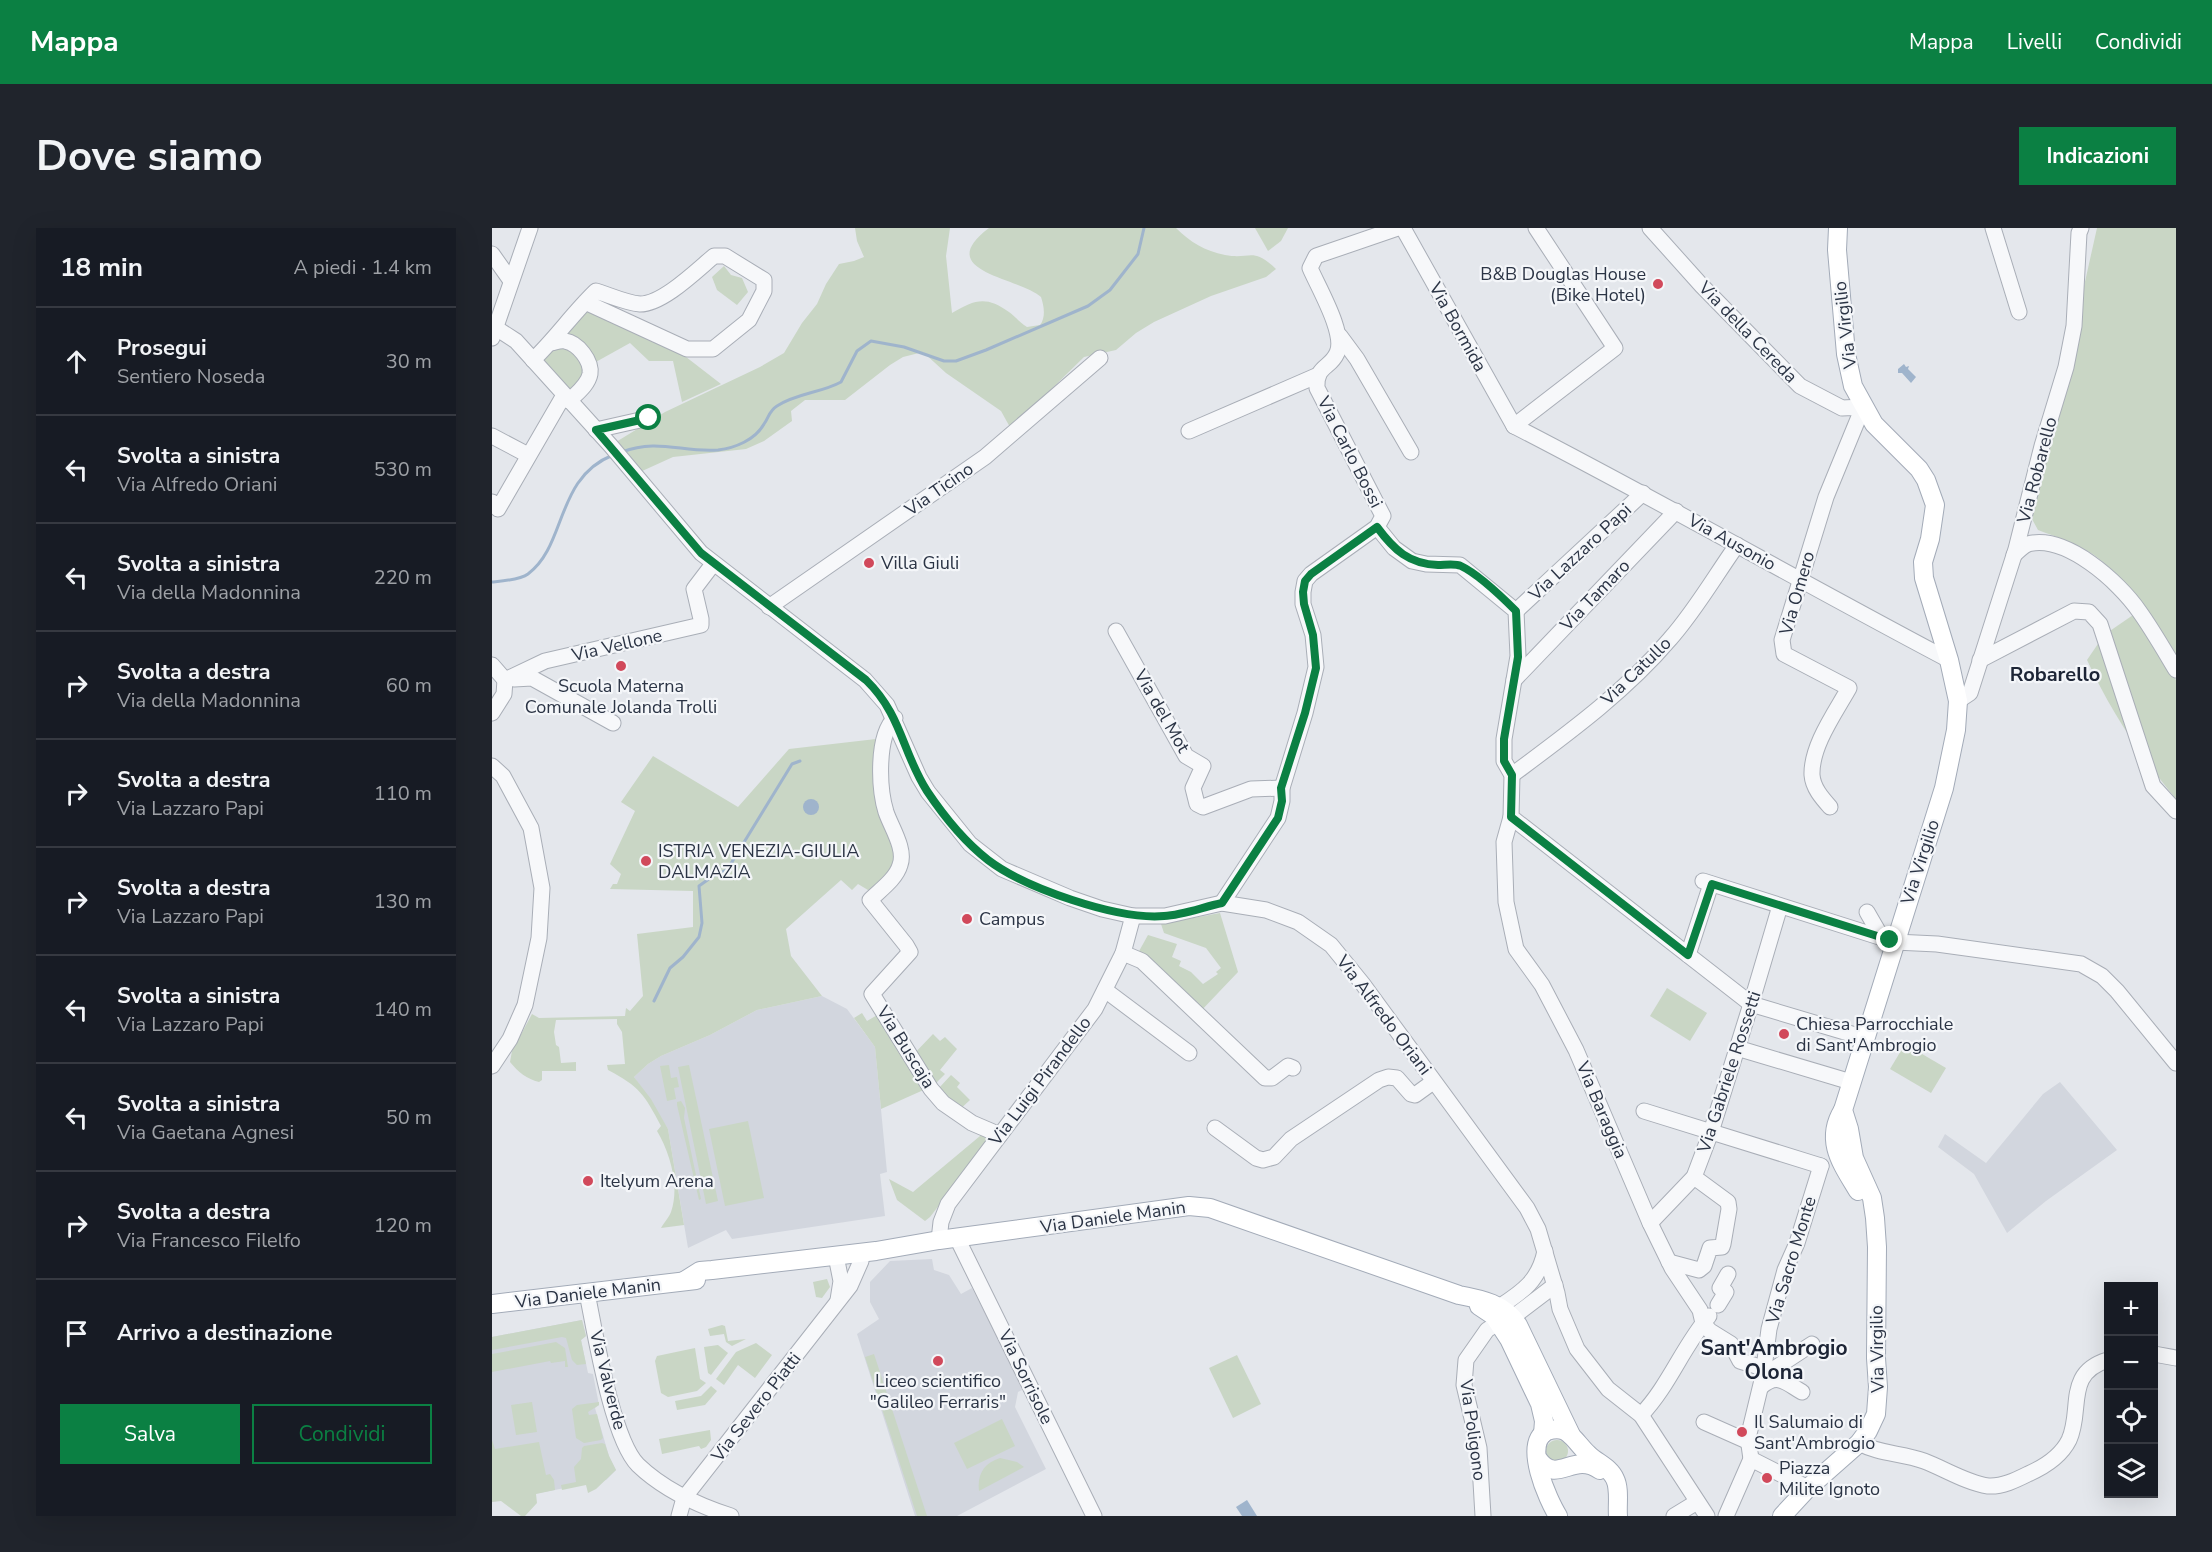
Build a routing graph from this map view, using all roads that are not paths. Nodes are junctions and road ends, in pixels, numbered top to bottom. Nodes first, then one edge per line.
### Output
1 (530, 228) edge
2 (1398, 228) edge
3 (1403, 228) edge
4 (1536, 228) edge
5 (1650, 228) edge
6 (1838, 228) edge
7 (1993, 228) edge
8 (2081, 228) edge
9 (492, 254) edge
10 (511, 281) junction
11 (585, 302) junction
12 (2019, 312) dead end
13 (494, 333) edge
14 (1340, 336) junction
15 (551, 343) junction
16 (1100, 357) dead end
17 (533, 360) junction
18 (1316, 376) junction
19 (567, 398) junction
20 (1863, 406) junction
21 (649, 418) dead end
22 (1514, 426) junction
23 (596, 430) junction
24 (1189, 430) dead end
25 (492, 436) edge
26 (1411, 452) dead end
27 (528, 455) junction
28 (1643, 493) junction
29 (492, 502) edge
30 (1676, 511) junction
31 (1377, 527) junction
32 (1737, 545) junction
33 (2014, 555) junction
34 (713, 564) junction
35 (1800, 580) junction
36 (769, 607) junction
37 (1516, 611) junction
38 (1116, 631) dead end
39 (1949, 660) junction
40 (1980, 660) junction
41 (492, 665) edge
42 (2176, 670) edge
43 (505, 680) junction
44 (1514, 680) junction
45 (1958, 702) junction
46 (492, 713) edge
47 (895, 718) junction
48 (612, 723) dead end
49 (492, 766) edge
50 (1512, 775) junction
51 (1281, 788) junction
52 (1830, 807) dead end
53 (2176, 811) edge
54 (1511, 817) junction
55 (1222, 903) junction
56 (1780, 906) junction
57 (1867, 912) dead end
58 (1133, 916) junction
59 (1889, 940) junction
60 (1123, 953) junction
61 (1688, 955) junction
62 (1105, 990) junction
63 (1751, 1004) junction
64 (1865, 1038) junction
65 (1737, 1048) junction
66 (1189, 1053) dead end
67 (2176, 1063) edge
68 (492, 1066) edge
69 (1293, 1068) dead end
70 (1433, 1082) junction
71 (1851, 1082) junction
72 (1644, 1111) dead end
73 (1215, 1128) dead end
74 (1714, 1133) junction
75 (1000, 1135) junction
76 (1847, 1159) junction
77 (1821, 1166) junction
78 (1694, 1177) junction
79 (1650, 1223) junction
80 (948, 1239) junction
81 (1545, 1249) junction
82 (861, 1252) junction
83 (836, 1256) junction
84 (1669, 1262) junction
85 (1728, 1274) dead end
86 (1555, 1285) junction
87 (587, 1293) junction
88 (838, 1300) junction
89 (492, 1304) edge
90 (1504, 1315) junction
91 (1710, 1315) junction
92 (1812, 1344) dead end
93 (2158, 1355) edge
94 (2176, 1358) edge
95 (2104, 1362) edge
96 (1762, 1377) junction
97 (1802, 1392) dead end
98 (1641, 1415) junction
99 (1704, 1422) dead end
100 (1543, 1434) junction
101 (1573, 1438) junction
102 (1749, 1442) junction
103 (1859, 1443) junction
104 (1538, 1459) junction
105 (1751, 1459) junction
106 (1569, 1466) junction
107 (1808, 1488) junction
108 (1617, 1494) junction
109 (684, 1498) junction
110 (1697, 1502) junction
111 (679, 1516) edge
112 (731, 1516) edge
113 (1094, 1516) edge
114 (1483, 1516) edge
115 (1558, 1516) edge
116 (1618, 1516) edge
117 (1674, 1516) edge
118 (1707, 1516) edge
119 (1726, 1516) edge
120 (1782, 1516) edge

1 - 10 street
2 - 14 street
3 - 22 street, Via Bormida
4 - 22 street
5 - 20 street, Via della Cereda
6 - 20 main road, Via Virgilio
7 - 12 street
8 - 33 street, Via Robarello
9 - 10 street
10 - 13 street
11 - 11 street
11 - 15 street
13 - 17 street, Via Alfredo Oriani
14 - 18 street, Via Carlo Bossi
14 - 26 street
15 - 17 street
15 - 19 street
16 - 36 street, Via Ticino
17 - 19 street, Via Alfredo Oriani
18 - 24 street, Via Carlo Bossi
18 - 31 street, Via Carlo Bossi
19 - 23 street, Via Alfredo Oriani
19 - 27 street
20 - 35 street, Via Omero
20 - 39 main road, Via Virgilio
21 - 23 street
22 - 28 street, Via Ausonio
23 - 34 street, Via Alfredo Oriani
25 - 27 street
27 - 29 street
28 - 30 street, Via Ausonio
28 - 37 street, Via Lazzaro Papi
30 - 32 street, Via Ausonio
30 - 44 street, Via Tamaro
31 - 37 street, Via Lazzaro Papi
31 - 51 street
32 - 35 street, Via Ausonio
32 - 50 street, Via Catullo
33 - 40 street, Via Robarello
33 - 42 street
34 - 36 street, Via Alfredo Oriani
34 - 43 street, Via Vellone
35 - 39 street, Via Ausonio
35 - 52 street, Via Omero
36 - 47 street, Via Alfredo Oriani
37 - 44 street, Via Lazzaro Papi
38 - 51 street, Via del Mot
39 - 45 main road, Via Virgilio
40 - 45 street, Via Robarello
40 - 53 street
41 - 43 street
43 - 46 street
43 - 48 street
44 - 50 street, Via Lazzaro Papi
45 - 59 main road, Via Virgilio
47 - 58 street, Via Alfredo Oriani
47 - 75 street, Via Buscaja
49 - 68 street
50 - 54 street, Via Lazzaro Papi
51 - 55 street
54 - 61 street
54 - 79 street, Via Baraggia
55 - 58 street, Via Alfredo Oriani
55 - 70 street, Via Alfredo Oriani
56 - 59 street
56 - 61 street
56 - 63 street, Via Gabriele Rossetti
57 - 59 street
58 - 60 street, Via Luigi Pirandello
59 - 64 main road, Via Virgilio
59 - 67 street
60 - 62 street, Via Luigi Pirandello
60 - 69 street
61 - 63 street
62 - 66 street
62 - 75 street, Via Luigi Pirandello
63 - 64 street
63 - 65 street, Via Gabriele Rossetti
64 - 71 main road, Via Virgilio
65 - 71 street
65 - 74 street, Via Gabriele Rossetti
70 - 73 street, Via Alfredo Oriani
70 - 81 street, Via Alfredo Oriani
71 - 76 main road, Via Virgilio
72 - 74 street
74 - 77 street
74 - 78 street, Via Gabriele Rossetti
75 - 80 street, Via Luigi Pirandello
76 - 77 street
76 - 103 main road, Via Virgilio
77 - 96 street, Via Sacro Monte
78 - 79 street, Via Gabriele Rossetti
78 - 84 street
79 - 84 street, Via Baraggia
80 - 82 main road, Via Daniele Manin
80 - 90 main road, Via Daniele Manin
80 - 113 street, Via Sorrisole
81 - 86 street, Via Alfredo Oriani
81 - 90 street
82 - 83 main road, Via Daniele Manin
82 - 88 street, Via Severo Piatti
83 - 87 main road, Via Daniele Manin
83 - 88 street
84 - 91 street, Via Baraggia
85 - 91 street
86 - 90 street
86 - 98 street, Via Alfredo Oriani
87 - 89 main road, Via Daniele Manin
87 - 109 street, Via Valverde
88 - 109 street, Via Severo Piatti
90 - 100 main road, Via Daniele Manin
90 - 101 main road, Via Daniele Manin
90 - 114 street, Via Poligono
91 - 96 street, Via Baraggia
91 - 98 street
92 - 96 street
93 - 94 street
95 - 103 street
96 - 97 street
96 - 102 street, Via Sacro Monte
98 - 110 street, Via Alfredo Oriani
99 - 102 street
100 - 101 main road
100 - 104 main road
101 - 106 main road
101 - 108 main road, Via Daniele Manin
102 - 105 street, Via Sacro Monte
103 - 107 main road, Via Virgilio
104 - 106 main road
104 - 115 main road
105 - 107 street
105 - 119 street
106 - 108 main road
106 - 115 main road
107 - 120 main road, Via Virgilio
108 - 116 main road
109 - 111 street, Via Severo Piatti
109 - 112 street, Via Valverde
110 - 117 street
110 - 118 street, Via Alfredo Oriani

